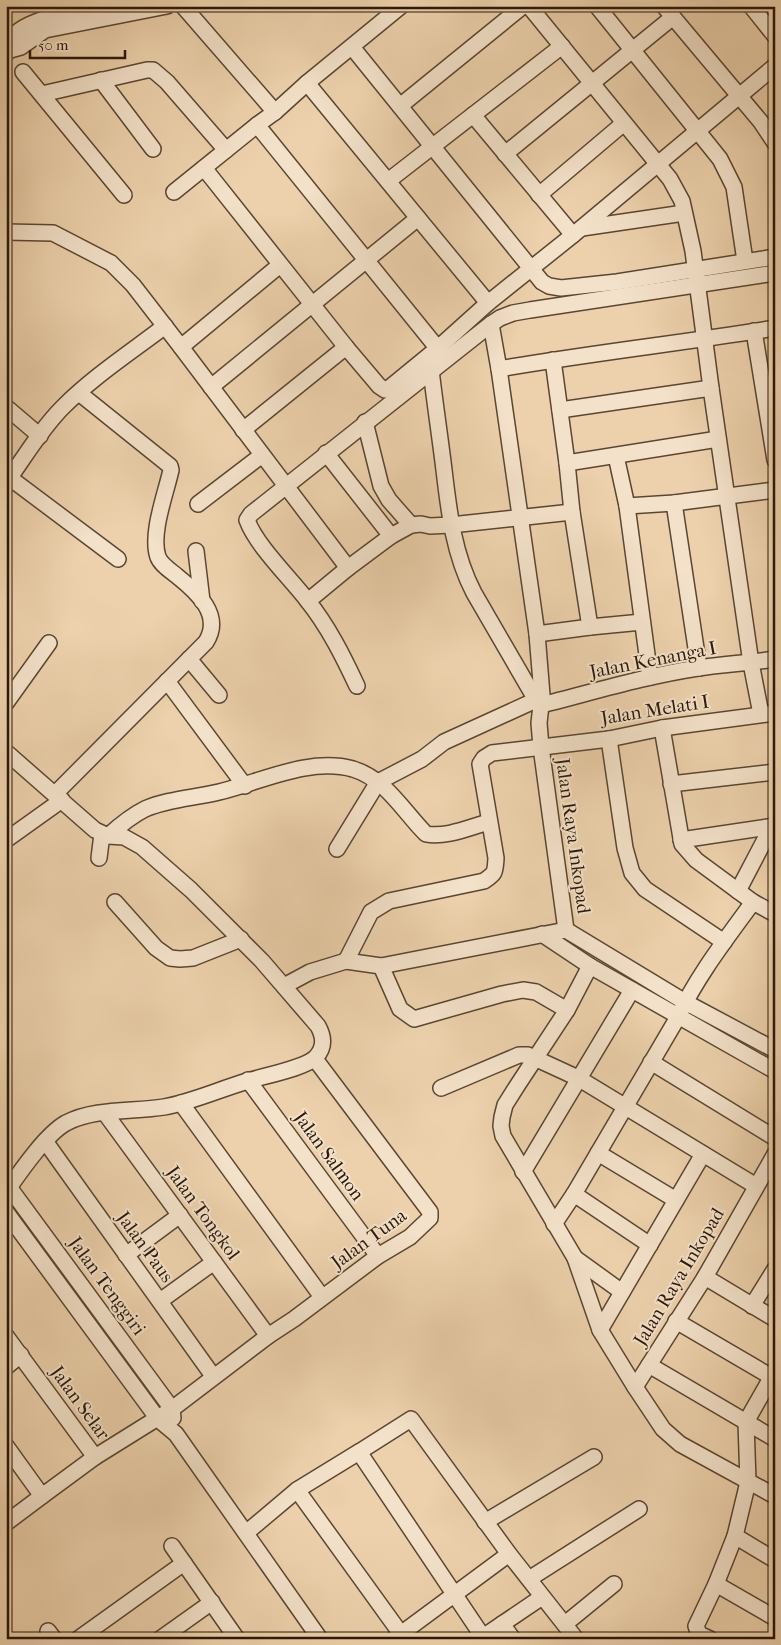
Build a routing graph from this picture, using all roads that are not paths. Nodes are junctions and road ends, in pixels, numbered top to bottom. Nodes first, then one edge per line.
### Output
1 (108, 6) edge
2 (167, 6) edge
3 (183, 6) edge
4 (401, 6) edge
5 (523, 6) edge
6 (529, 6) edge
7 (597, 6) edge
8 (751, 6) edge
9 (669, 12) edge
10 (775, 36) edge
11 (562, 46) junction
12 (352, 47) junction
13 (633, 49) junction
14 (8, 51) edge
15 (775, 66) edge
16 (23, 72) dead end
17 (101, 80) junction
18 (307, 83) junction
19 (592, 84) junction
20 (42, 94) junction
21 (739, 97) junction
22 (400, 106) junction
23 (275, 112) junction
24 (473, 115) junction
25 (624, 123) junction
26 (257, 125) junction
27 (698, 132) junction
28 (775, 143) edge
29 (432, 148) junction
30 (153, 150) dead end
31 (226, 150) junction
32 (505, 154) junction
33 (657, 165) junction
34 (204, 168) junction
35 (388, 182) junction
36 (174, 192) dead end
37 (124, 195) dead end
38 (539, 195) junction
39 (684, 213) junction
40 (418, 218) junction
41 (6, 232) edge
42 (577, 232) junction
43 (775, 257) edge
44 (367, 261) junction
45 (745, 261) junction
46 (280, 265) junction
47 (530, 269) junction
48 (775, 273) edge
49 (696, 277) junction
50 (488, 303) junction
51 (312, 305) junction
52 (491, 324) junction
53 (165, 326) junction
54 (775, 328) edge
55 (754, 332) junction
56 (704, 340) junction
57 (181, 347) junction
58 (346, 347) junction
59 (442, 353) junction
60 (553, 360) junction
61 (499, 369) junction
62 (431, 370) junction
63 (211, 387) junction
64 (711, 388) junction
65 (79, 393) junction
66 (6, 407) edge
67 (560, 410) junction
68 (365, 422) junction
69 (242, 430) junction
70 (40, 436) junction
71 (718, 439) junction
72 (326, 453) junction
73 (262, 455) junction
74 (616, 456) junction
75 (775, 460) edge
76 (567, 463) junction
77 (8, 481) edge
78 (286, 485) junction
79 (775, 490) edge
80 (727, 496) junction
81 (674, 503) junction
82 (198, 504) dead end
83 (627, 506) junction
84 (572, 512) junction
85 (520, 516) junction
86 (411, 525) junction
87 (451, 525) junction
88 (391, 536) junction
89 (196, 551) dead end
90 (118, 559) dead end
91 (348, 568) junction
92 (202, 601) junction
93 (308, 601) junction
94 (642, 622) junction
95 (590, 628) junction
96 (537, 634) junction
97 (49, 643) dead end
98 (189, 659) junction
99 (775, 659) edge
100 (751, 663) junction
101 (699, 668) junction
102 (650, 677) junction
103 (167, 681) junction
104 (357, 686) dead end
105 (219, 695) dead end
106 (6, 703) edge
107 (538, 703) junction
108 (768, 714) edge
109 (662, 728) junction
110 (609, 739) junction
111 (541, 747) junction
112 (6, 752) edge
113 (775, 772) edge
114 (378, 782) junction
115 (671, 784) junction
116 (245, 786) junction
117 (58, 797) junction
118 (489, 822) junction
119 (774, 826) edge
120 (105, 835) junction
121 (6, 840) edge
122 (681, 840) junction
123 (337, 849) dead end
124 (99, 858) dead end
125 (738, 891) junction
126 (115, 902) dead end
127 (753, 902) junction
128 (775, 914) edge
129 (566, 930) junction
130 (542, 934) junction
131 (241, 939) junction
132 (724, 942) junction
133 (346, 962) junction
134 (381, 966) junction
135 (590, 966) junction
136 (284, 986) junction
137 (632, 990) junction
138 (685, 1002) junction
139 (567, 1010) junction
140 (678, 1017) junction
141 (775, 1050) edge
142 (535, 1058) junction
143 (315, 1059) junction
144 (651, 1062) junction
145 (775, 1071) edge
146 (578, 1078) junction
147 (248, 1080) junction
148 (442, 1088) dead end
149 (182, 1103) junction
150 (626, 1107) junction
151 (106, 1113) junction
152 (775, 1138) edge
153 (45, 1141) junction
154 (598, 1153) junction
155 (703, 1154) junction
156 (775, 1154) edge
157 (523, 1172) junction
158 (756, 1186) junction
159 (8, 1190) edge
160 (574, 1194) junction
161 (676, 1200) junction
162 (6, 1212) edge
163 (180, 1216) junction
164 (554, 1224) junction
165 (650, 1245) junction
166 (126, 1255) junction
167 (378, 1256) junction
168 (575, 1258) junction
169 (214, 1262) junction
170 (775, 1269) edge
171 (705, 1277) junction
172 (622, 1292) junction
173 (322, 1297) junction
174 (160, 1302) junction
175 (752, 1306) junction
176 (775, 1319) edge
177 (676, 1321) junction
178 (600, 1330) junction
179 (6, 1336) edge
180 (268, 1336) junction
181 (21, 1355) junction
182 (648, 1365) junction
183 (6, 1367) edge
184 (213, 1376) junction
185 (774, 1376) edge
186 (635, 1388) junction
187 (172, 1409) junction
188 (158, 1419) junction
189 (746, 1422) junction
190 (176, 1434) junction
191 (775, 1439) edge
192 (6, 1446) edge
193 (359, 1452) junction
194 (95, 1457) junction
195 (594, 1457) dead end
196 (748, 1482) junction
197 (297, 1490) junction
198 (42, 1496) junction
199 (775, 1496) edge
200 (639, 1509) dead end
201 (485, 1522) junction
202 (6, 1523) edge
203 (246, 1534) junction
204 (735, 1536) junction
205 (172, 1546) dead end
206 (509, 1554) junction
207 (775, 1560) edge
208 (184, 1563) junction
209 (529, 1579) junction
210 (614, 1584) dead end
211 (716, 1584) junction
212 (454, 1594) junction
213 (542, 1597) junction
214 (212, 1602) junction
215 (775, 1618) edge
216 (502, 1624) junction
217 (565, 1624) junction
218 (397, 1636) edge
219 (482, 1638) edge
220 (78, 1639) edge
221 (160, 1639) edge
222 (237, 1639) edge
223 (320, 1639) edge
224 (513, 1639) edge
225 (576, 1639) edge
226 (710, 1639) edge

1 - 14 street
2 - 14 street
3 - 23 street
4 - 12 street
5 - 22 street
6 - 11 street
7 - 13 street
8 - 10 street
9 - 13 street
9 - 21 street
11 - 19 street
11 - 24 street
12 - 18 street
12 - 22 street
13 - 19 street
13 - 27 street
15 - 21 street
16 - 20 street
17 - 20 street
17 - 30 street
17 - 31 street
18 - 23 street
18 - 35 street
19 - 25 street
19 - 32 street
20 - 37 street
21 - 27 street
21 - 28 street
22 - 29 street
23 - 26 street
24 - 29 street
24 - 32 street
25 - 33 street
25 - 38 street
26 - 31 street
26 - 44 street
27 - 33 street
27 - 45 street
29 - 35 street
29 - 47 street
31 - 34 street
32 - 38 street
33 - 39 street
33 - 42 street
34 - 36 street
34 - 46 street
35 - 40 street
38 - 42 street
39 - 42 street
39 - 49 street
40 - 44 street
40 - 50 street
41 - 53 street
42 - 47 street
43 - 45 street
44 - 51 street
44 - 59 street
45 - 49 street
46 - 51 street
46 - 57 street
47 - 49 street
47 - 50 street
48 - 49 street
49 - 52 street
49 - 56 street
50 - 59 street
51 - 58 street
51 - 63 street
52 - 59 street
52 - 61 street, Jalan Raya Inkopad
53 - 57 street
53 - 65 street
54 - 55 street
55 - 56 street
55 - 75 street
56 - 60 street
56 - 64 street
57 - 63 street
58 - 59 street
58 - 69 street
59 - 62 street
60 - 61 street
60 - 67 street
61 - 85 street, Jalan Raya Inkopad
62 - 68 street
62 - 87 street
63 - 69 street
64 - 67 street
64 - 71 street
65 - 70 street
65 - 92 street
66 - 70 street
67 - 76 street
68 - 72 street
68 - 86 street
69 - 73 street
70 - 77 street
71 - 74 street
71 - 80 street
72 - 78 street
72 - 88 street
73 - 78 street
73 - 82 street
74 - 76 street
74 - 83 street
76 - 84 street
77 - 90 street
78 - 91 street
78 - 93 street
79 - 80 street
80 - 81 street
80 - 100 street
81 - 83 street
81 - 101 street
83 - 94 street
84 - 85 street
84 - 95 street
85 - 87 street
85 - 96 street, Jalan Raya Inkopad
86 - 87 street
86 - 88 street
87 - 107 street
88 - 91 street
89 - 92 street
91 - 93 street
92 - 98 street
93 - 104 street
94 - 95 street
94 - 102 street
95 - 96 street
96 - 107 street, Jalan Raya Inkopad
97 - 106 street
98 - 103 street
98 - 105 street
99 - 100 street, Jalan Kenanga I
100 - 101 street, Jalan Kenanga I
100 - 108 street
101 - 102 street, Jalan Kenanga I
102 - 107 street, Jalan Kenanga I
103 - 116 street
103 - 117 street
107 - 111 street, Jalan Raya Inkopad
107 - 114 street
108 - 109 street, Jalan Melati I
109 - 110 street, Jalan Melati I
109 - 115 street
110 - 111 street, Jalan Melati I
110 - 132 street
111 - 118 street, Jalan Raya Inkopad
111 - 129 street, Jalan Raya Inkopad
112 - 117 street
113 - 115 street
114 - 116 street
114 - 118 street
114 - 123 street
115 - 122 street
116 - 120 street
117 - 120 street
117 - 121 street
118 - 133 street, Jalan Raya Inkopad
119 - 122 street
119 - 125 street
120 - 124 street
120 - 131 street
122 - 125 street
125 - 127 street
126 - 131 street
127 - 128 street
127 - 132 street
129 - 130 street, Jalan Raya Inkopad
129 - 138 street, Jalan Raya Inkopad
130 - 134 street, Jalan Raya Inkopad
130 - 135 street
131 - 136 street
132 - 138 street
133 - 134 street, Jalan Raya Inkopad
133 - 136 street, Jalan Raya Inkopad
134 - 139 street
135 - 137 street
135 - 139 street
136 - 143 street
137 - 140 street
137 - 146 street
138 - 140 street
138 - 141 street, Jalan Raya Inkopad
139 - 142 street
140 - 144 street
140 - 145 street
142 - 146 street
142 - 148 street
142 - 157 street
143 - 147 street
143 - 167 street, Jalan Tuna
144 - 150 street
144 - 152 street
146 - 150 street
146 - 157 street
147 - 149 street
147 - 167 street, Jalan Salmon
149 - 151 street
149 - 173 street
150 - 154 street
150 - 155 street
151 - 153 street
151 - 163 street, Jalan Tongkol
153 - 159 street
153 - 166 street, Jalan Paus
154 - 160 street
154 - 161 street
155 - 158 street
155 - 161 street
156 - 158 street, Jalan Raya Inkopad
157 - 164 street
158 - 171 street, Jalan Raya Inkopad
159 - 187 street, Jalan Tenggiri
160 - 164 street
160 - 165 street
161 - 165 street
162 - 188 street, Jalan Tenggiri
163 - 166 street
163 - 169 street, Jalan Tongkol
164 - 168 street
165 - 172 street
166 - 174 street, Jalan Paus
167 - 173 street, Jalan Tuna
168 - 172 street
168 - 178 street
169 - 174 street
169 - 180 street, Jalan Tongkol
170 - 175 street
171 - 175 street
171 - 177 street, Jalan Raya Inkopad
172 - 178 street
173 - 180 street, Jalan Tuna
174 - 184 street, Jalan Paus
175 - 176 street
177 - 182 street, Jalan Raya Inkopad
177 - 185 street
178 - 186 street
179 - 181 street, Jalan Selar
180 - 184 street, Jalan Tuna
181 - 183 street
181 - 194 street, Jalan Selar
182 - 186 street, Jalan Raya Inkopad
182 - 189 street
184 - 187 street, Jalan Tuna
185 - 189 street
186 - 196 street
187 - 188 street, Jalan Selar
187 - 190 street
188 - 190 street, Jalan Tenggiri
188 - 194 street, Jalan Selar
189 - 191 street
189 - 196 street
190 - 203 street
192 - 198 street
193 - 197 street
193 - 201 street
193 - 212 street
194 - 198 street
195 - 201 street
196 - 199 street
196 - 204 street
197 - 203 street
197 - 218 street
198 - 202 street
200 - 209 street
201 - 206 street
203 - 223 street
204 - 207 street
204 - 211 street
205 - 208 street
206 - 209 street
206 - 212 street
208 - 214 street
208 - 220 street
209 - 213 street
210 - 217 street
211 - 215 street
211 - 226 street
212 - 218 street
212 - 219 street
213 - 216 street
213 - 217 street
214 - 221 street
214 - 222 street
216 - 219 street
216 - 224 street
217 - 225 street

